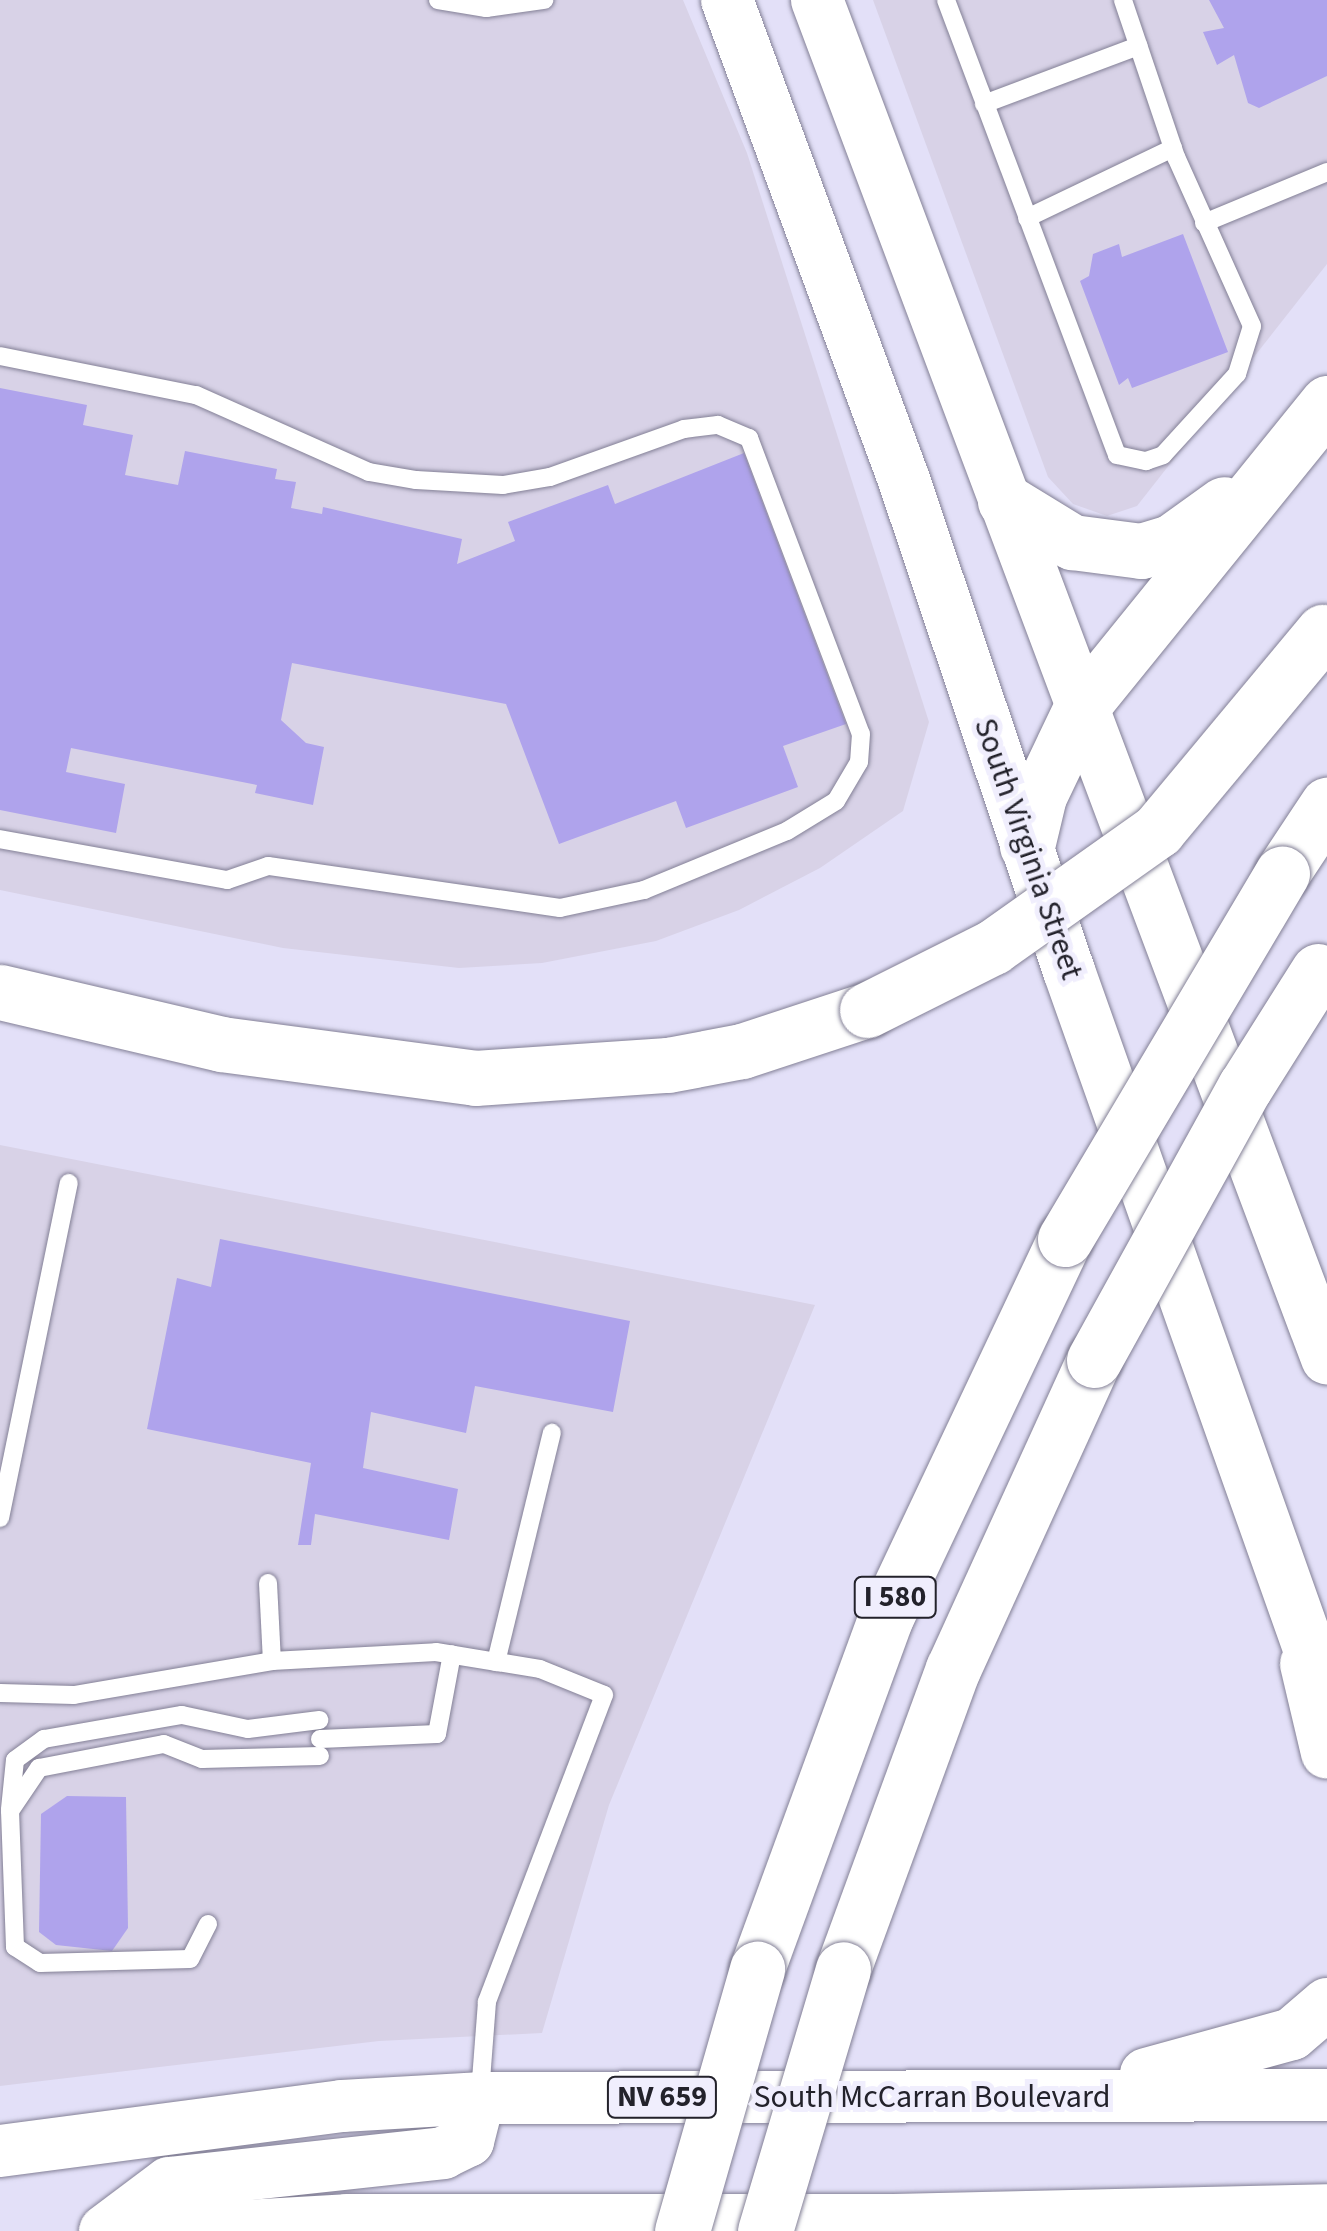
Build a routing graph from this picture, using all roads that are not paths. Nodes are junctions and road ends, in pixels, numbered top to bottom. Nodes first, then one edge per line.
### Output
1 (438, 0) edge
2 (544, 0) edge
3 (727, 0) edge
4 (817, 0) edge
5 (946, 0) edge
6 (1122, 0) edge
7 (1138, 46) junction
8 (984, 104) junction
9 (1173, 148) junction
10 (1327, 172) edge
11 (1027, 218) junction
12 (1204, 223) junction
13 (0, 356) edge
14 (1316, 418) edge
15 (1005, 501) junction
16 (1325, 630) edge
17 (1082, 706) junction
18 (1327, 804) edge
19 (0, 839) edge
20 (1026, 846) junction
21 (1322, 964) edge
22 (0, 992) edge
23 (69, 1184) dead end
24 (1327, 1358) edge
25 (552, 1433) dead end
26 (0, 1518) edge
27 (1285, 1580) junction
28 (268, 1583) dead end
29 (452, 1654) junction
30 (272, 1661) junction
31 (496, 1662) junction
32 (0, 1692) edge
33 (1327, 1699) edge
34 (320, 1738) junction
35 (1327, 1753) edge
36 (10, 1811) junction
37 (208, 1924) dead end
38 (1327, 2004) edge
39 (1327, 2095) edge
40 (992, 2097) junction
41 (479, 2098) junction
42 (0, 2151) edge
43 (1327, 2210) edge
44 (1046, 2217) junction
45 (105, 2231) edge
46 (158, 2231) edge
47 (682, 2231) edge
48 (765, 2231) edge
49 (1098, 2231) edge

1 - 2 lane
3 - 20 main road, South Virginia Street
4 - 15 main road
5 - 8 lane
6 - 7 lane
7 - 8 lane
7 - 9 lane
8 - 11 lane
9 - 11 lane
9 - 12 lane
10 - 12 lane
11 - 12 lane
13 - 19 lane
14 - 15 highway
14 - 17 highway
15 - 17 main road
16 - 22 highway, bridge
17 - 20 highway
17 - 24 main road
18 - 47 highway, I 580, bridge
20 - 27 main road, South Virginia Street
21 - 48 highway, I 580, bridge
23 - 26 lane
25 - 31 lane
27 - 33 main road, South Virginia Street
27 - 35 main road
28 - 30 lane
29 - 30 lane
29 - 31 lane
29 - 34 lane
30 - 32 lane
31 - 41 lane
34 - 36 lane
34 - 36 lane
36 - 37 lane
38 - 40 main road
39 - 40 main road, South McCarran Boulevard / NV 659
40 - 41 main road, South McCarran Boulevard / NV 659
41 - 42 main road, South McCarran Boulevard / NV 659
41 - 45 main road
43 - 44 main road
44 - 46 main road
44 - 49 main road

